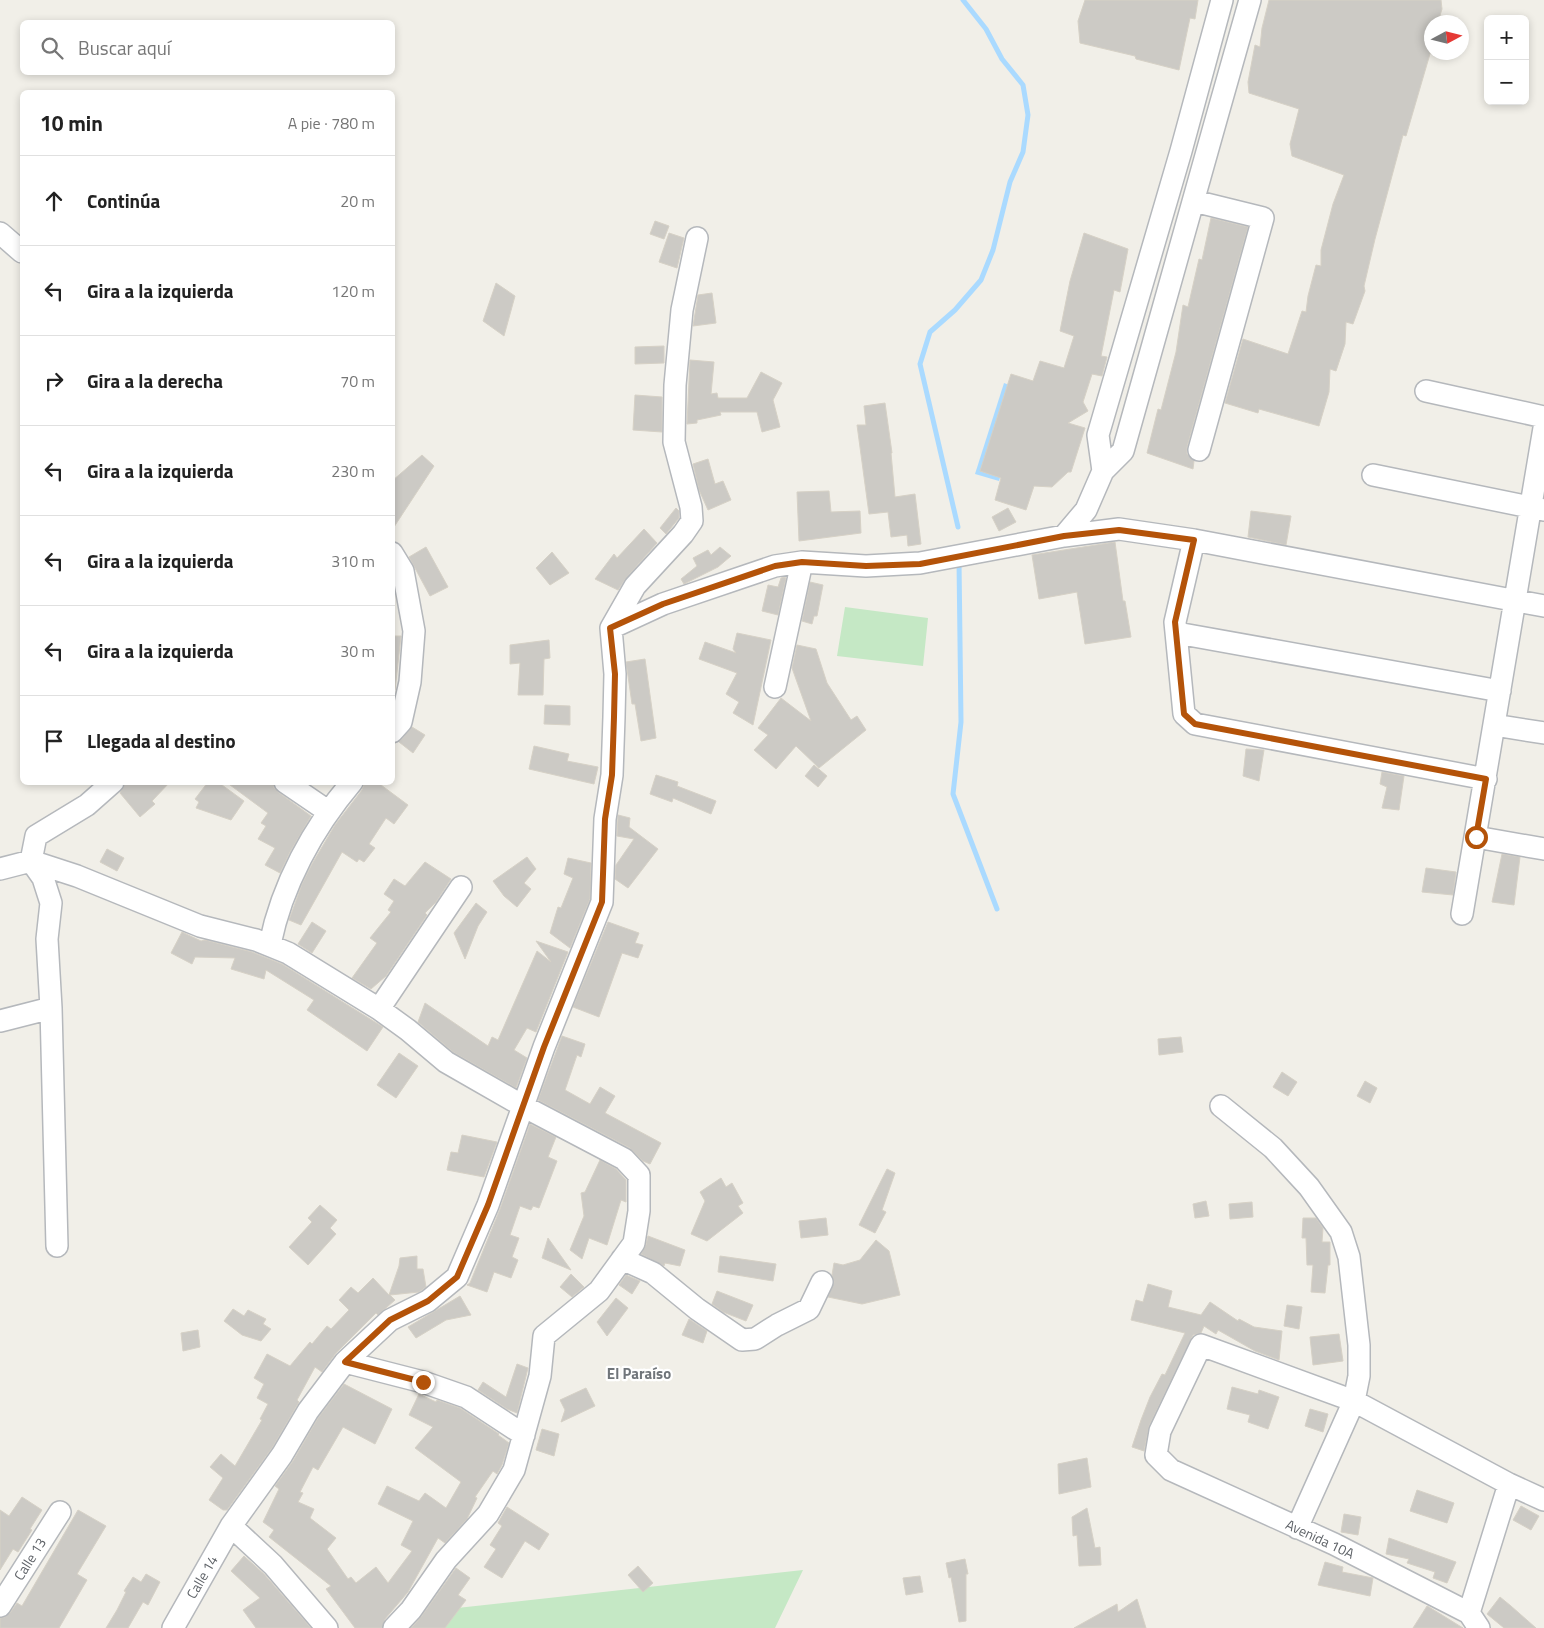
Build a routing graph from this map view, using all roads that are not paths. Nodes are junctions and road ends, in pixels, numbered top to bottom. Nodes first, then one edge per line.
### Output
1 (1222, 0) edge
2 (1250, 0) edge
3 (1181, 151) junction
4 (1204, 158) junction
5 (1194, 201) junction
6 (0, 233) edge
7 (696, 238) dead end
8 (20, 250) edge
9 (1426, 390) dead end
10 (1544, 417) edge
11 (1544, 428) edge
12 (1200, 450) dead end
13 (1103, 471) junction
14 (1373, 475) dead end
15 (1537, 509) edge
16 (1064, 536) junction
17 (1194, 540) junction
18 (395, 558) edge
19 (802, 562) junction
20 (1515, 600) junction
21 (1544, 606) edge
22 (610, 628) junction
23 (1177, 633) junction
24 (775, 687) dead end
25 (1500, 692) junction
26 (1494, 725) junction
27 (395, 729) edge
28 (1544, 733) edge
29 (1486, 779) junction
30 (109, 785) edge
31 (289, 785) edge
32 (350, 785) edge
33 (329, 812) junction
34 (1476, 837) junction
35 (1544, 849) edge
36 (32, 862) junction
37 (0, 869) edge
38 (461, 887) dead end
39 (1462, 914) dead end
40 (270, 944) junction
41 (51, 1008) junction
42 (379, 1009) junction
43 (0, 1021) edge
44 (523, 1106) junction
45 (1221, 1106) dead end
46 (57, 1246) dead end
47 (622, 1260) junction
48 (822, 1282) dead end
49 (345, 1362) junction
50 (1354, 1401) junction
51 (524, 1435) junction
52 (1509, 1484) junction
53 (1544, 1500) edge
54 (60, 1512) dead end
55 (231, 1526) junction
56 (1298, 1528) junction
57 (0, 1606) edge
58 (1474, 1620) edge
59 (173, 1628) edge
60 (327, 1628) edge
61 (394, 1628) edge

1 - 3 street
2 - 4 street
3 - 4 street
3 - 13 street
4 - 5 street
5 - 12 street
5 - 13 street
6 - 8 street
7 - 22 street
9 - 10 street
11 - 15 street
13 - 16 street
14 - 15 street
15 - 20 street
16 - 17 street
16 - 19 street
17 - 20 street
17 - 23 street
18 - 27 street
19 - 22 street
19 - 24 street
20 - 21 street
20 - 25 street
22 - 44 street, Calle 14
23 - 25 street
23 - 29 street
25 - 26 street
26 - 28 street
26 - 29 street
29 - 34 street
30 - 36 street
31 - 33 street
32 - 33 street
33 - 40 street
34 - 35 street
34 - 39 street
36 - 37 street
36 - 40 street
36 - 41 street
38 - 42 street
40 - 42 street
41 - 43 street
41 - 46 street
42 - 44 street
44 - 47 street
44 - 49 street, Calle 14
45 - 50 street
47 - 48 street
47 - 51 street
49 - 51 street
49 - 55 street, Calle 14
50 - 52 street
50 - 56 street
50 - 56 street, Avenida 10A
51 - 61 street
52 - 53 street
52 - 58 street
54 - 57 street, Calle 13
55 - 59 street, Calle 14
55 - 60 street
56 - 58 street, Avenida 10A

